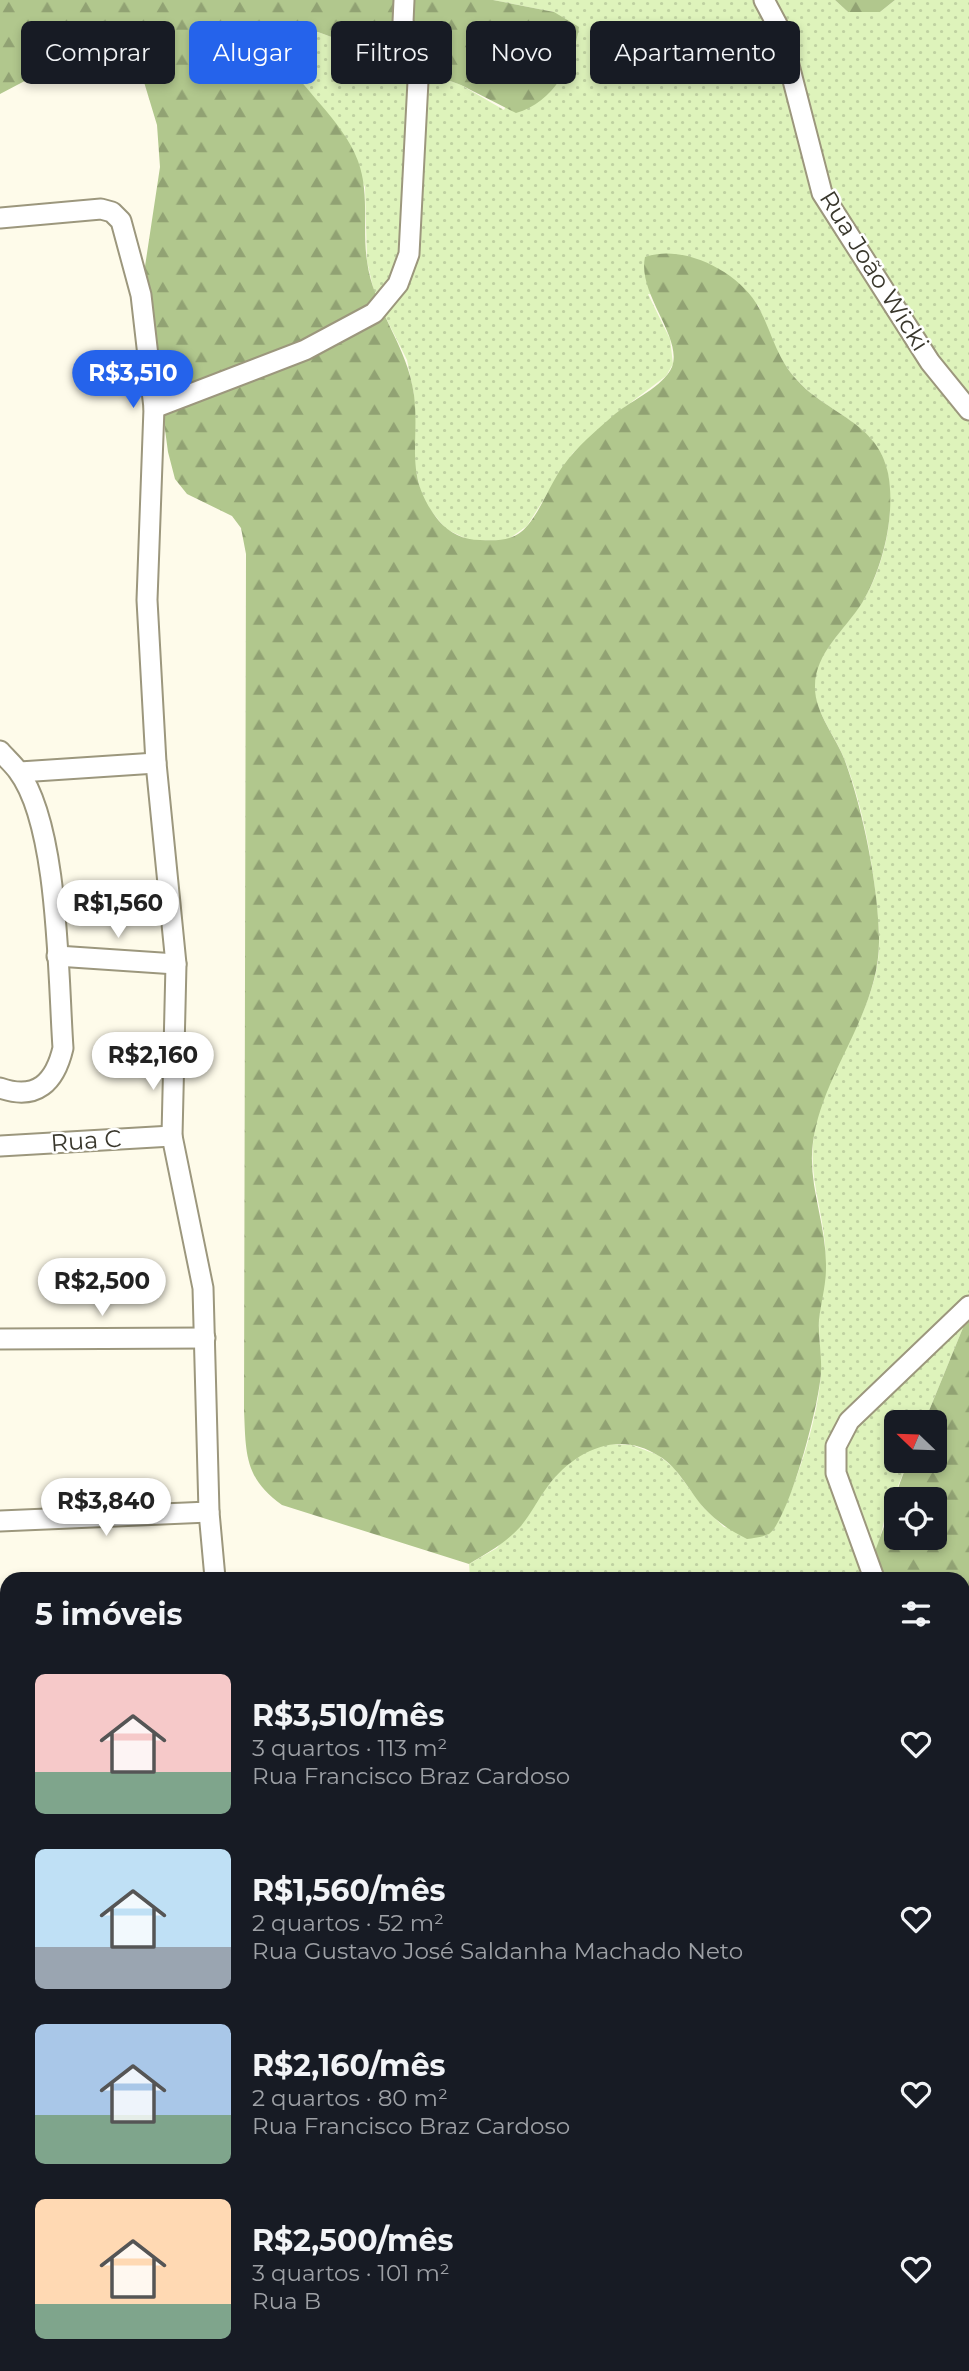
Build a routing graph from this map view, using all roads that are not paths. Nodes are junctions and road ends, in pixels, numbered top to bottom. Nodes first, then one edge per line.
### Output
1 (404, 0) edge
2 (764, 0) edge
3 (0, 218) edge
4 (154, 408) junction
5 (969, 410) edge
6 (0, 751) edge
7 (156, 763) junction
8 (19, 772) junction
9 (57, 956) junction
10 (176, 964) junction
11 (0, 1088) edge
12 (172, 1136) junction
13 (0, 1146) edge
14 (969, 1306) edge
15 (205, 1338) junction
16 (0, 1339) edge
17 (209, 1513) junction
18 (0, 1521) edge
19 (214, 1572) edge
20 (872, 1572) edge

1 - 4 street
2 - 5 street, Rua João Wicki
3 - 4 street
4 - 7 street
6 - 8 street
7 - 8 street
7 - 10 street
8 - 9 street
9 - 10 street
9 - 11 street
10 - 12 street
12 - 13 street, Rua C
12 - 15 street
14 - 20 street
15 - 16 street
15 - 17 street
17 - 18 street
17 - 19 street

